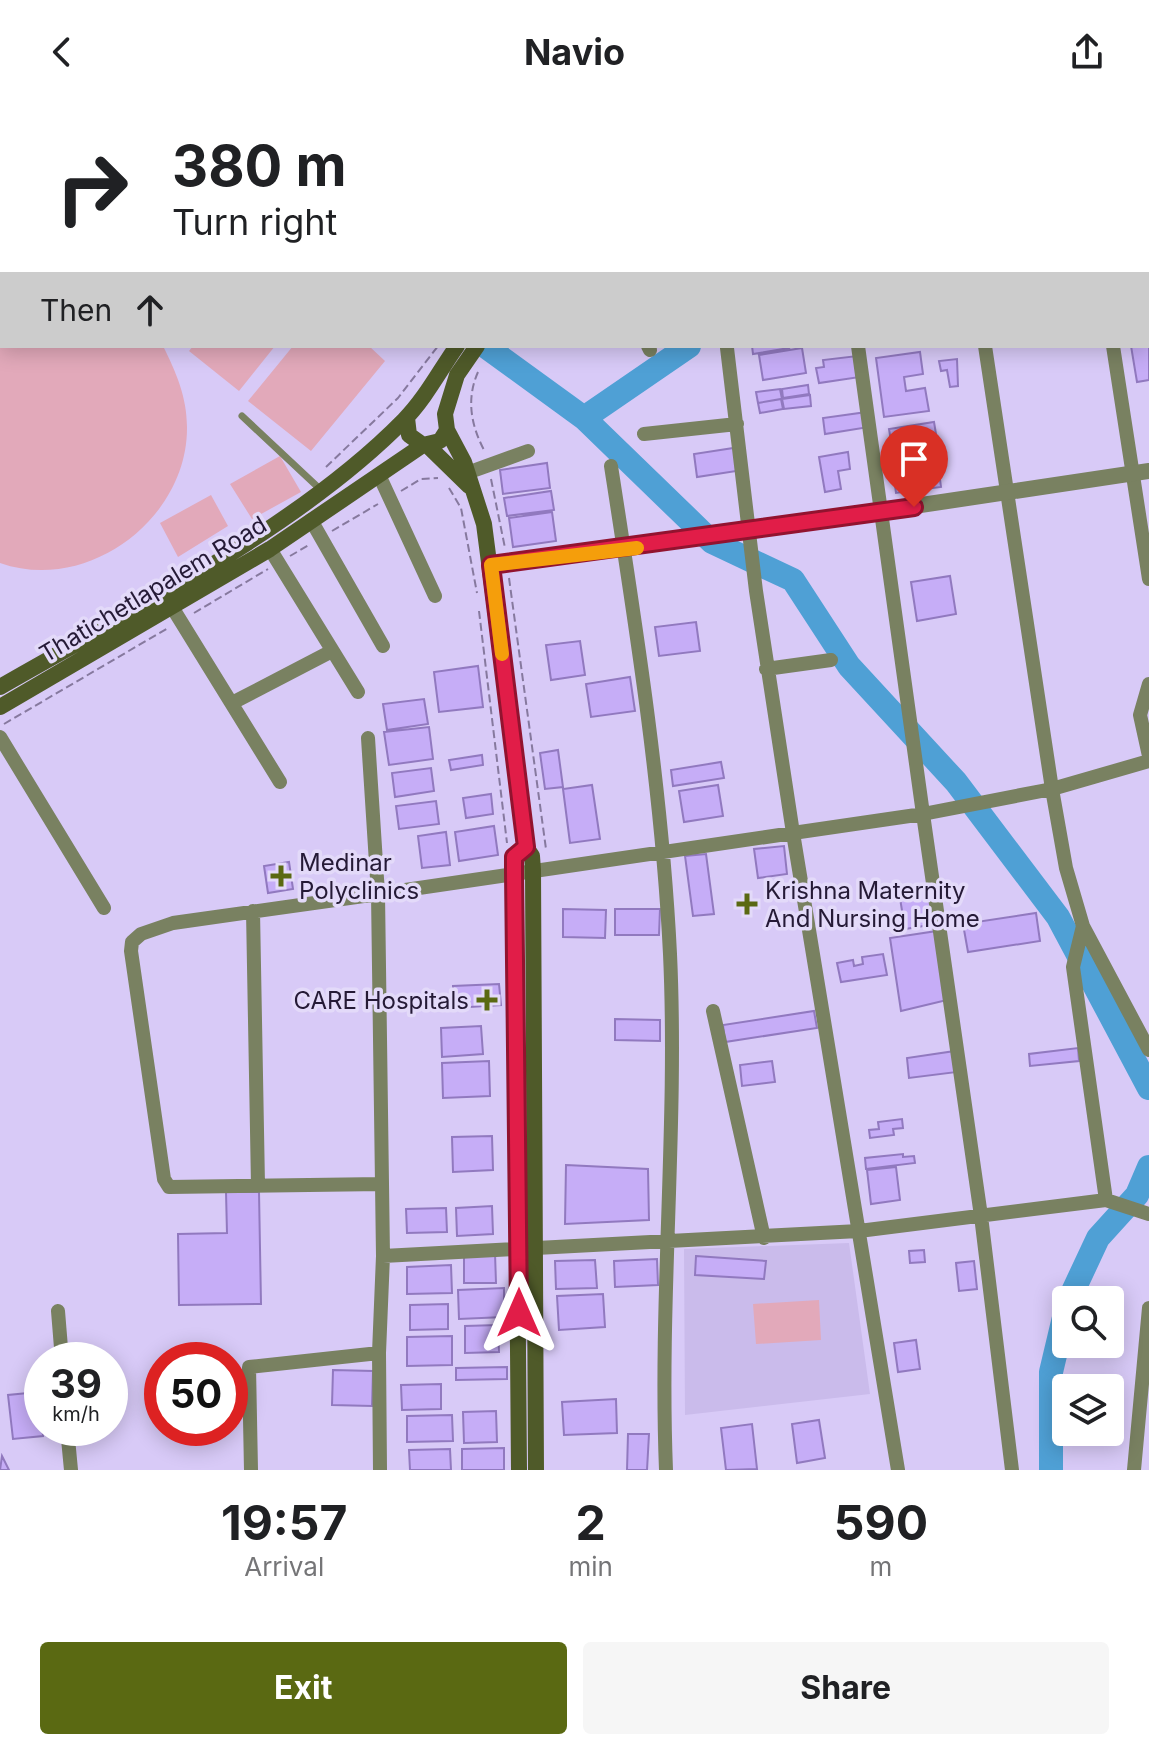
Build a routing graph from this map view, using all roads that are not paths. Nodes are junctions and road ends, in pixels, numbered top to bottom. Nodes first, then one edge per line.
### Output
1 (456, 348) edge
2 (475, 348) edge
3 (727, 348) edge
4 (858, 348) edge
5 (985, 348) edge
6 (1113, 348) edge
7 (451, 370) junction
8 (411, 412) junction
9 (242, 416) dead end
10 (446, 422) junction
11 (737, 424) junction
12 (644, 434) dead end
13 (425, 445) junction
14 (528, 451) dead end
15 (611, 466) dead end
16 (1141, 472) edge
17 (379, 475) junction
18 (468, 480) junction
19 (317, 486) junction
20 (1006, 490) junction
21 (883, 513) junction
22 (311, 520) junction
23 (713, 536) joint
24 (751, 538) junction
25 (624, 550) junction
26 (274, 556) junction
27 (491, 565) junction
28 (1149, 579) edge
29 (435, 596) dead end
30 (176, 614) junction
31 (383, 646) dead end
32 (332, 651) junction
33 (831, 660) dead end
34 (767, 669) junction
35 (1149, 684) edge
36 (0, 687) edge
37 (358, 692) dead end
38 (232, 703) junction
39 (0, 707) edge
40 (0, 737) edge
41 (368, 738) dead end
42 (1149, 759) edge
43 (280, 782) dead end
44 (1052, 789) junction
45 (923, 814) junction
46 (793, 833) junction
47 (526, 847) junction
48 (663, 854) junction
49 (533, 870) junction
50 (514, 872) junction
51 (378, 894) junction
52 (104, 908) dead end
53 (253, 911) junction
54 (1081, 930) junction
55 (713, 1011) dead end
56 (1147, 1042) edge
57 (382, 1184) junction
58 (258, 1185) junction
59 (1110, 1200) junction
60 (1145, 1212) edge
61 (981, 1216) junction
62 (859, 1231) junction
63 (764, 1238) junction
64 (669, 1243) junction
65 (527, 1248) junction
66 (383, 1256) junction
67 (1149, 1308) edge
68 (58, 1311) dead end
69 (61, 1342) edge
70 (379, 1353) junction
71 (69, 1446) edge
72 (71, 1470) edge
73 (251, 1470) edge
74 (380, 1470) edge
75 (519, 1470) edge
76 (536, 1470) edge
77 (666, 1470) edge
78 (898, 1470) edge
79 (1012, 1470) edge
80 (1134, 1470) edge

1 - 7 main road
2 - 7 main road
3 - 11 street
4 - 21 street
5 - 20 street
6 - 16 street
7 - 8 main road
7 - 10 main road
8 - 10 main road
8 - 13 main road
8 - 19 main road
9 - 19 lane
10 - 13 main road
10 - 18 main road
11 - 12 street
11 - 24 street
13 - 17 main road, Thatichetlapalem Road
13 - 18 main road
14 - 18 street
15 - 25 street
16 - 20 street
16 - 28 street
17 - 22 main road, Thatichetlapalem Road
17 - 29 street
18 - 27 main road
19 - 36 main road
20 - 21 street
20 - 44 street
21 - 24 street
21 - 45 street
22 - 26 main road, Thatichetlapalem Road
22 - 31 street
23 - 24 street
23 - 25 street
24 - 34 street
25 - 27 street
25 - 48 street
26 - 30 main road, Thatichetlapalem Road
26 - 32 street
27 - 47 main road
30 - 38 street
30 - 39 main road, Thatichetlapalem Road
32 - 37 street
32 - 38 street
33 - 34 street
34 - 46 street
35 - 42 street
38 - 43 street
40 - 52 street
41 - 51 street
42 - 44 street
44 - 45 street
44 - 54 street
45 - 46 street
45 - 61 street
46 - 48 street
46 - 62 street
47 - 49 main road
47 - 50 main road
48 - 49 street
48 - 64 street
49 - 50 street
49 - 65 main road
50 - 51 street
50 - 65 main road
51 - 53 street
51 - 57 street
53 - 58 street
53 - 58 street
54 - 56 street
54 - 59 street
55 - 63 street
57 - 58 street
57 - 66 street
59 - 60 street
59 - 61 street
61 - 62 street
61 - 79 street
62 - 63 street
62 - 78 street
63 - 64 street
64 - 65 street
64 - 77 street
65 - 66 street
65 - 75 main road
65 - 76 main road
66 - 70 street
67 - 80 street
68 - 69 street
70 - 73 street
70 - 74 street
71 - 72 street

